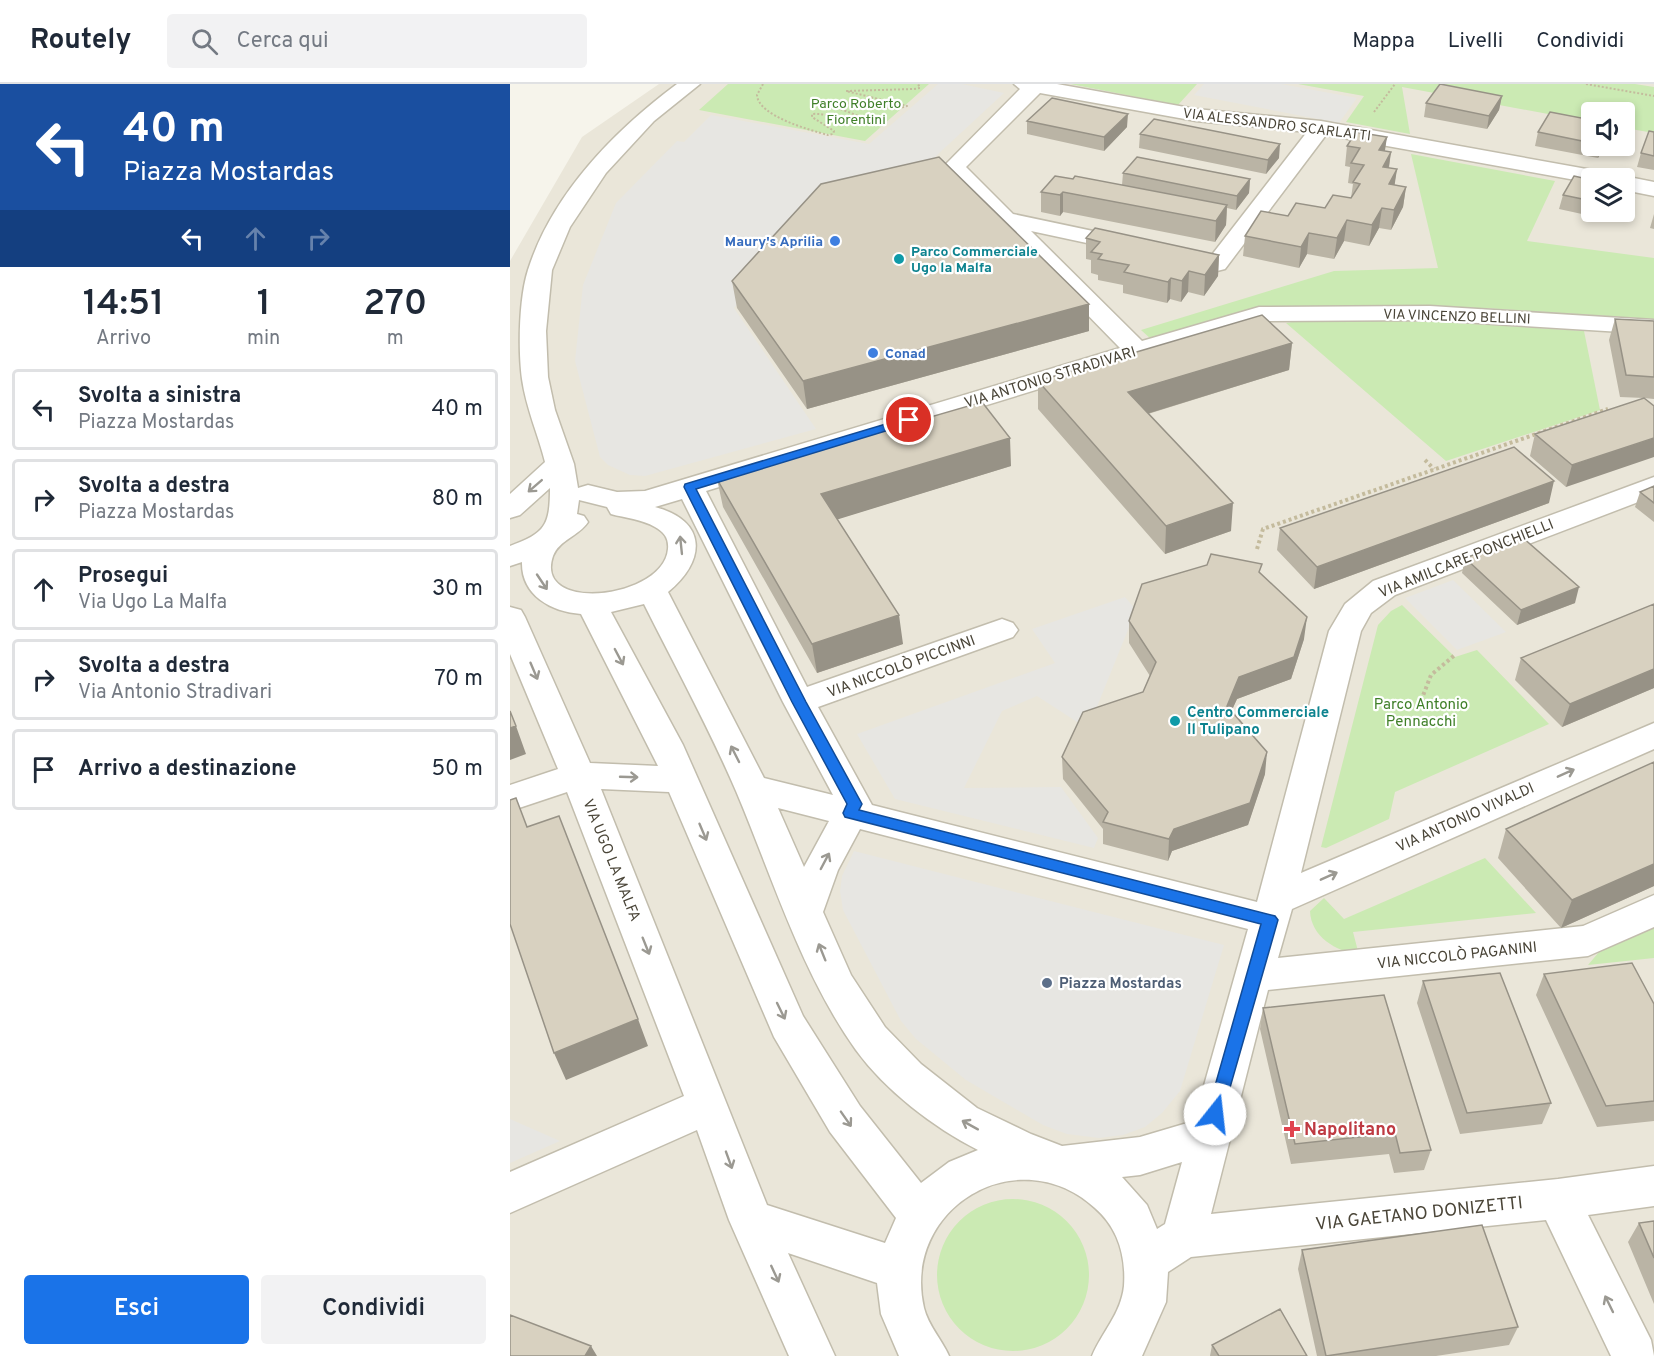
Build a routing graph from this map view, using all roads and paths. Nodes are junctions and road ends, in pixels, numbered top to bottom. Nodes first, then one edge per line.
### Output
1 (690, 84) edge
2 (763, 84) edge
3 (918, 84) edge
4 (1395, 84) edge
5 (1586, 84) edge
6 (1032, 85) edge
7 (1654, 96) edge
8 (1369, 118) dead end
9 (1321, 127) junction
10 (1581, 174) edge
11 (1635, 185) edge
12 (1654, 189) edge
13 (1006, 219) junction
14 (1259, 314) joint
15 (1654, 327) edge
16 (1137, 351) junction
17 (1608, 409) edge
18 (1425, 460) dead end
19 (1434, 469) junction
20 (563, 470) junction
21 (1654, 486) edge
22 (588, 494) junction
23 (661, 502) junction
24 (510, 509) edge
25 (550, 539) junction
26 (1257, 549) dead end
27 (510, 556) edge
28 (652, 590) junction
29 (592, 605) junction
30 (510, 617) edge
31 (1002, 630) dead end
32 (1456, 654) dead end
33 (799, 702) junction
34 (1419, 706) dead end
35 (1654, 735) edge
36 (578, 775) junction
37 (681, 780) junction
38 (752, 788) junction
39 (510, 798) edge
40 (850, 813) junction
41 (1273, 910) junction
42 (1654, 910) edge
43 (805, 911) junction
44 (1253, 976) junction
45 (708, 1105) junction
46 (1209, 1135) junction
47 (1062, 1165) junction
48 (1654, 1186) edge
49 (510, 1193) edge
50 (1558, 1198) junction
51 (920, 1215) junction
52 (751, 1220) junction
53 (1183, 1237) junction
54 (1146, 1261) junction
55 (899, 1269) junction
56 (912, 1348) edge
57 (812, 1356) edge
58 (1115, 1356) edge
59 (1635, 1356) edge

1 - 20 street
2 - 3 path
4 - 8 path
5 - 7 path
6 - 9 street, VIA ALESSANDRO SCARLATTI
6 - 13 street
9 - 10 street, VIA ALESSANDRO SCARLATTI
9 - 13 street
11 - 12 street
13 - 16 street
14 - 15 street, VIA VINCENZO BELLINI
14 - 16 street, VIA ANTONIO STRADIVARI
16 - 23 street, VIA ANTONIO STRADIVARI
17 - 19 path
18 - 19 path
19 - 26 path
20 - 22 street
20 -> 24 street
20 - 25 street
21 - 41 street, VIA AMILCARE PONCHIELLI
22 - 23 street, VIA ANTONIO STRADIVARI
22 - 23 street
23 - 25 street
28 -> 23 street
23 - 33 street
25 - 27 street
25 -> 29 street
28 - 29 street
38 -> 28 street
29 -> 37 street
30 -> 36 street, VIA UGO LA MALFA
31 - 33 street, VIA NICCOLÒ PICCINNI
32 - 34 path
33 - 40 street
41 -> 35 street, VIA ANTONIO VIVALDI
36 -> 37 street
36 - 39 street
36 -> 45 street, VIA UGO LA MALFA
37 -> 51 street
38 - 40 street
38 - 43 street
40 - 41 street
43 -> 40 street
41 - 44 street, VIA AMILCARE PONCHIELLI
42 - 44 street, VIA NICCOLÒ PAGANINI
47 -> 43 street
44 - 46 street, VIA AMILCARE PONCHIELLI
45 - 49 street
45 -> 52 street
46 - 47 street
46 - 53 street
47 - 51 street
47 - 54 street
48 - 50 street, VIA GAETANO DONIZETTI
50 - 53 street, VIA GAETANO DONIZETTI
59 -> 50 street
51 - 55 street
52 - 55 street
52 -> 57 street
53 - 54 street
54 - 58 street
55 - 56 street

